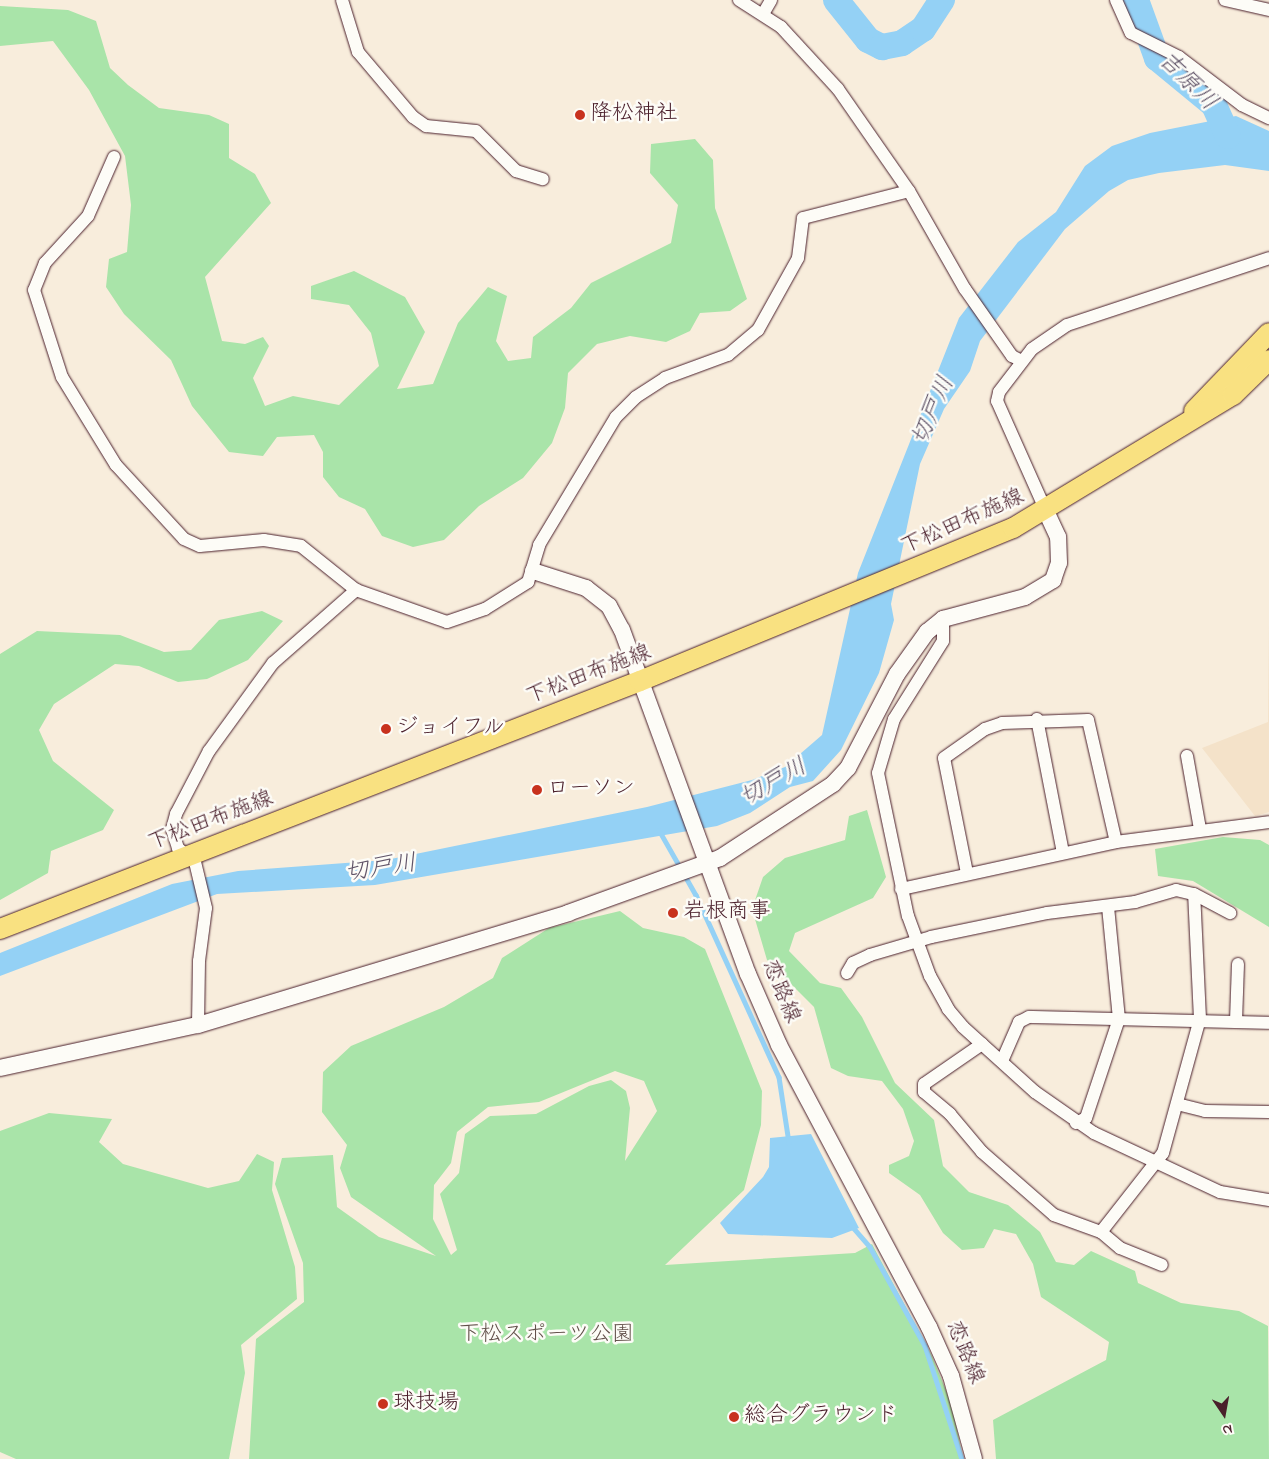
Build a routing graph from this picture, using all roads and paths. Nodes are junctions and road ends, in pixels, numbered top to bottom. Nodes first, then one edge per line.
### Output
1 (342, 0) edge
2 (739, 0) edge
3 (771, 0) edge
4 (1116, 0) edge
5 (1224, 0) edge
6 (1269, 10) edge
7 (763, 14) junction
8 (1269, 118) edge
9 (114, 157) dead end
10 (543, 179) dead end
11 (909, 190) junction
12 (1269, 258) edge
13 (1269, 333) edge
14 (1269, 360) edge
15 (1022, 361) junction
16 (1177, 428) junction
17 (1046, 511) junction
18 (533, 571) junction
19 (356, 590) junction
20 (942, 619) junction
21 (640, 681) junction
22 (1037, 719) junction
23 (1187, 756) dead end
24 (1269, 822) edge
25 (1200, 829) junction
26 (1116, 842) junction
27 (1063, 852) junction
28 (189, 856) junction
29 (706, 865) junction
30 (967, 873) junction
31 (901, 889) junction
32 (1194, 894) junction
33 (1108, 907) junction
34 (1230, 914) dead end
35 (0, 929) edge
36 (918, 943) junction
37 (1238, 964) dead end
38 (847, 972) dead end
39 (1119, 1019) junction
40 (1200, 1019) junction
41 (1236, 1021) junction
42 (1269, 1023) edge
43 (198, 1024) junction
44 (982, 1044) junction
45 (1002, 1062) junction
46 (0, 1068) edge
47 (1176, 1104) junction
48 (1269, 1112) edge
49 (1076, 1122) junction
50 (1157, 1162) junction
51 (1269, 1200) edge
52 (1100, 1232) junction
53 (1162, 1265) dead end
54 (974, 1459) edge

1 - 10 street
2 - 7 street
3 - 7 street
4 - 8 street
5 - 6 street
7 - 11 street
9 - 19 street
11 - 15 street
11 - 18 street
12 - 15 street
13 - 16 main road, 下松田布施線
14 - 16 main road, 下松田布施線
15 - 17 street
16 - 17 main road, 下松田布施線
17 - 20 street
17 - 21 main road, 下松田布施線
18 - 19 street
18 - 21 street, 恋路線
19 - 28 street
20 - 29 street
20 - 31 street
21 - 28 main road, 下松田布施線
21 - 29 street, 恋路線
22 - 26 street
22 - 27 street
22 - 30 street
23 - 25 street
24 - 25 street
25 - 26 street
26 - 27 street
27 - 30 street
28 - 35 main road, 下松田布施線
28 - 43 street
29 - 43 street
29 - 54 street, 恋路線
30 - 31 street
31 - 36 street
32 - 33 street
32 - 34 street
32 - 40 street
33 - 36 street
33 - 39 street
36 - 38 street
36 - 44 street
37 - 41 street
39 - 40 street
39 - 45 street
39 - 49 street
40 - 41 street
40 - 47 street
41 - 42 street
43 - 46 street
44 - 45 street
44 - 52 street
45 - 49 street
47 - 48 street
47 - 50 street
49 - 50 street
50 - 51 street
50 - 52 street
52 - 53 street

